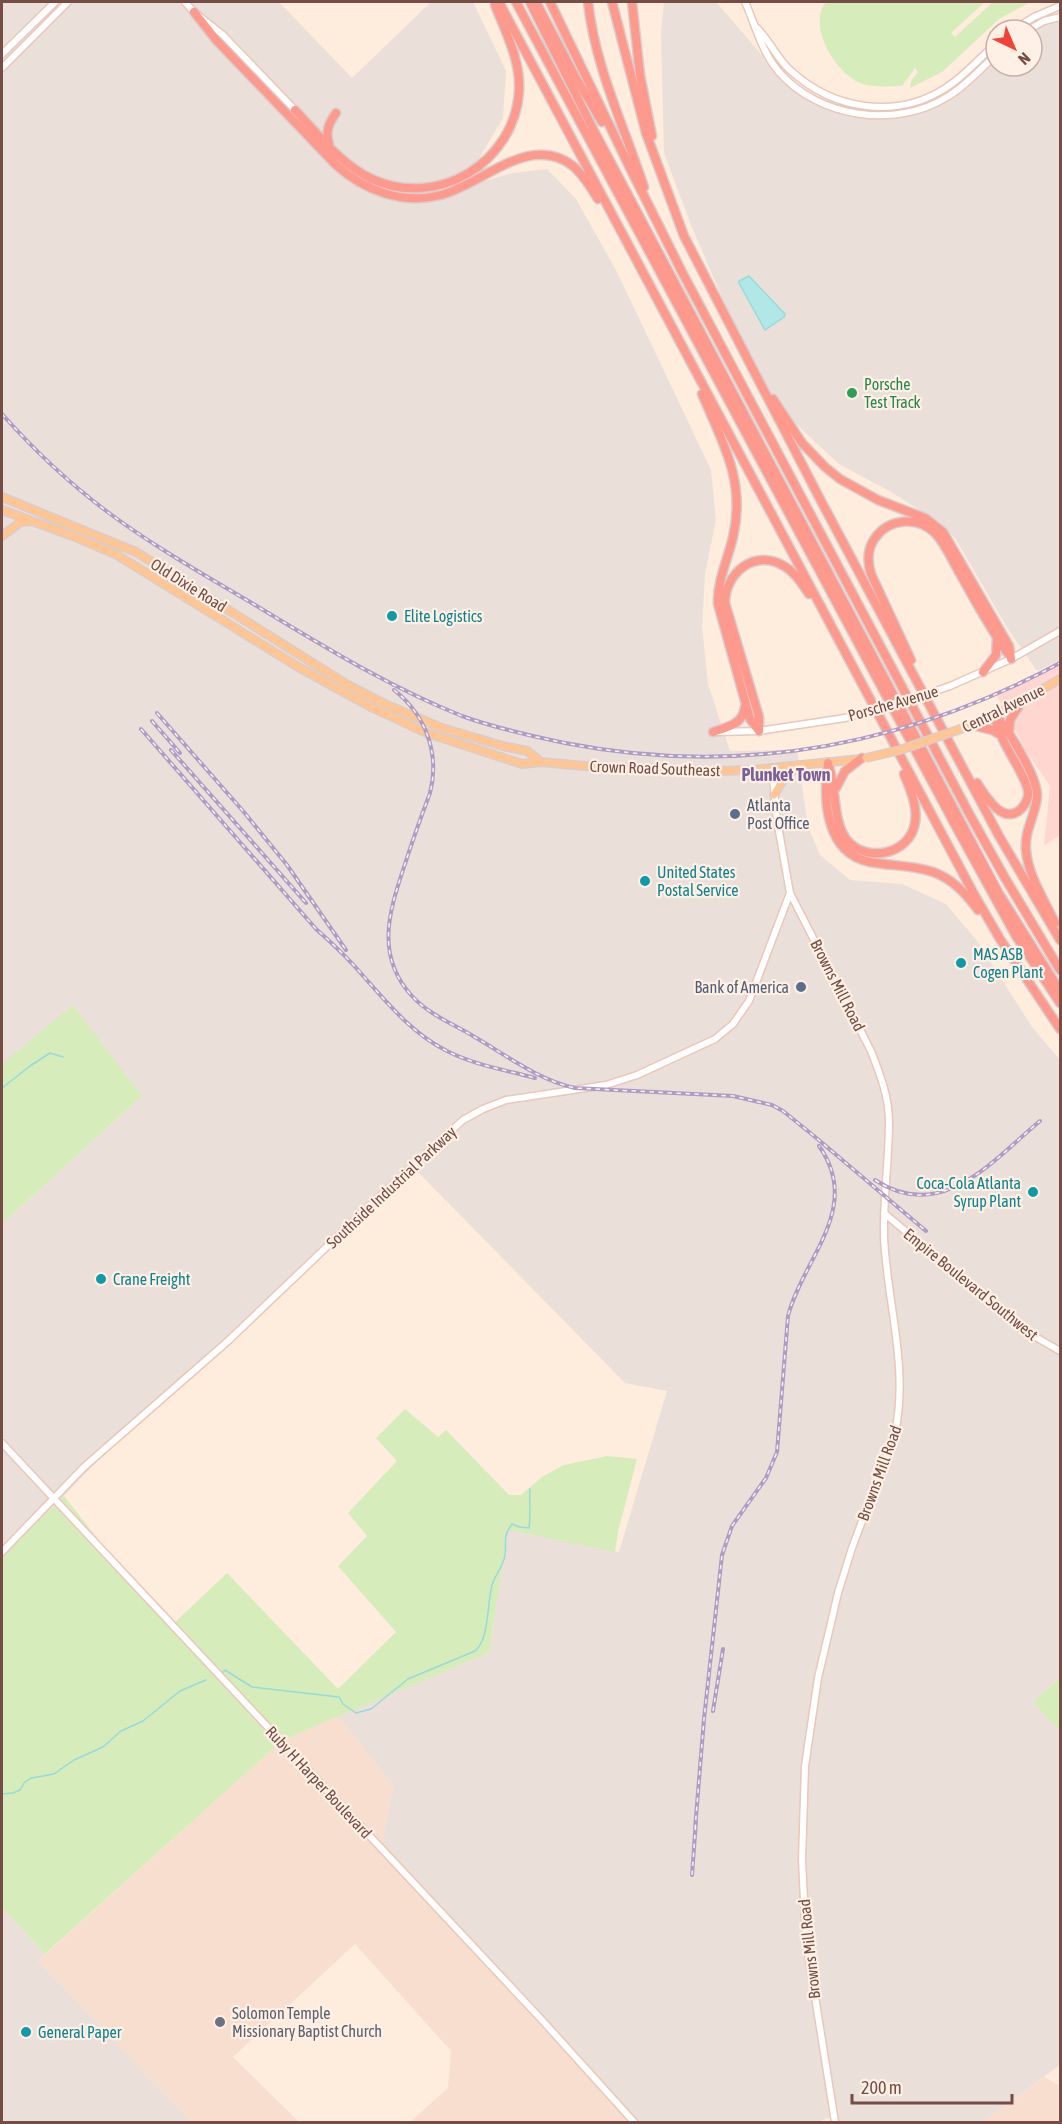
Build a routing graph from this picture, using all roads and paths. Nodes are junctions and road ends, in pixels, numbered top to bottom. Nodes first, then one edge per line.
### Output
1 (55, 2) edge
2 (68, 2) edge
3 (185, 2) edge
4 (496, 2) edge
5 (516, 2) edge
6 (530, 2) edge
7 (536, 2) edge
8 (550, 2) edge
9 (588, 2) edge
10 (612, 2) edge
11 (632, 2) edge
12 (746, 2) edge
13 (1060, 6) edge
14 (194, 12) junction
15 (1060, 16) edge
16 (1032, 18) edge
17 (1044, 21) edge
18 (756, 28) junction
19 (2, 54) edge
20 (984, 55) edge
21 (984, 66) edge
22 (2, 68) edge
23 (295, 110) joint
24 (336, 113) dead end
25 (330, 147) junction
26 (630, 168) junction
27 (661, 177) junction
28 (654, 216) junction
29 (625, 239) junction
30 (725, 319) junction
31 (686, 355) junction
32 (2, 497) edge
33 (2, 510) edge
34 (32, 520) junction
35 (2, 536) edge
36 (831, 626) junction
37 (1060, 631) edge
38 (997, 638) junction
39 (1011, 659) junction
40 (983, 672) junction
41 (1060, 679) edge
42 (365, 694) joint
43 (1023, 700) junction
44 (357, 701) joint
45 (929, 701) junction
46 (745, 703) junction
47 (994, 714) junction
48 (972, 725) junction
49 (759, 731) junction
50 (713, 732) joint
51 (1005, 734) junction
52 (944, 735) joint
53 (892, 742) junction
54 (953, 748) junction
55 (864, 758) junction
56 (542, 762) junction
57 (828, 763) junction
58 (798, 765) junction
59 (772, 768) junction
60 (835, 791) junction
61 (774, 795) junction
62 (790, 893) junction
63 (1060, 935) edge
64 (1000, 939) junction
65 (1060, 940) edge
66 (1060, 970) edge
67 (1060, 991) edge
68 (1060, 1003) edge
69 (1060, 1029) edge
70 (884, 1213) junction
71 (1060, 1351) edge
72 (2, 1443) edge
73 (53, 1497) junction
74 (2, 1552) edge
75 (634, 2122) edge
76 (835, 2122) edge

1 - 19 street
2 - 22 street
3 - 14 street
4 - 25 highway
4 - 29 highway
5 - 68 highway
6 - 67 highway
7 - 26 highway
8 - 26 highway
9 - 28 highway
10 - 27 highway
11 - 27 highway
12 - 18 street
13 - 16 street
14 - 23 street
14 - 29 highway
15 - 17 street
18 - 20 street
18 - 21 street
23 - 25 highway
24 - 25 highway
26 - 28 highway
27 - 30 highway
28 - 66 highway
29 - 31 highway
30 - 39 highway
30 - 45 highway
31 - 36 highway
31 - 46 highway
32 - 42 main road, Old Dixie Road
33 - 34 main road, Old Dixie Road
34 - 35 main road
34 - 44 main road, Old Dixie Road
36 - 49 highway
36 - 53 highway
37 - 39 street, Porsche Avenue
38 - 39 highway
38 - 40 highway
38 - 45 highway
39 - 40 street, Porsche Avenue
40 - 49 street, Porsche Avenue, bridge
41 - 43 main road, Central Avenue
42 - 56 main road, Crown Road Southeast
43 - 47 main road, Central Avenue
43 - 51 highway
44 - 56 main road, Crown Road Southeast
45 - 54 highway
46 - 49 highway
46 - 50 highway
47 - 48 main road, Central Avenue
47 - 51 highway
48 - 51 highway
48 - 52 main road, Central Avenue, bridge
49 - 50 street, Porsche Avenue
51 - 54 highway
51 - 63 highway
52 - 55 main road, Crown Road Southeast, bridge
53 - 60 highway
53 - 64 highway
54 - 65 highway
55 - 57 main road, Crown Road Southeast
55 - 60 highway
56 - 59 main road, Crown Road Southeast
57 - 58 main road, Crown Road Southeast
57 - 60 highway
57 - 64 highway
58 - 59 main road, Crown Road Southeast
58 - 61 main road
59 - 61 street, Browns Mill Road
61 - 62 street, Browns Mill Road
62 - 70 street, Browns Mill Road
62 - 73 street, Southside Industrial Parkway
64 - 69 highway
70 - 71 street, Empire Boulevard Southwest
70 - 76 street, Browns Mill Road
72 - 73 street, Ruby H Harper Boulevard
73 - 74 street, Southside Industrial Parkway
73 - 75 street, Ruby H Harper Boulevard

